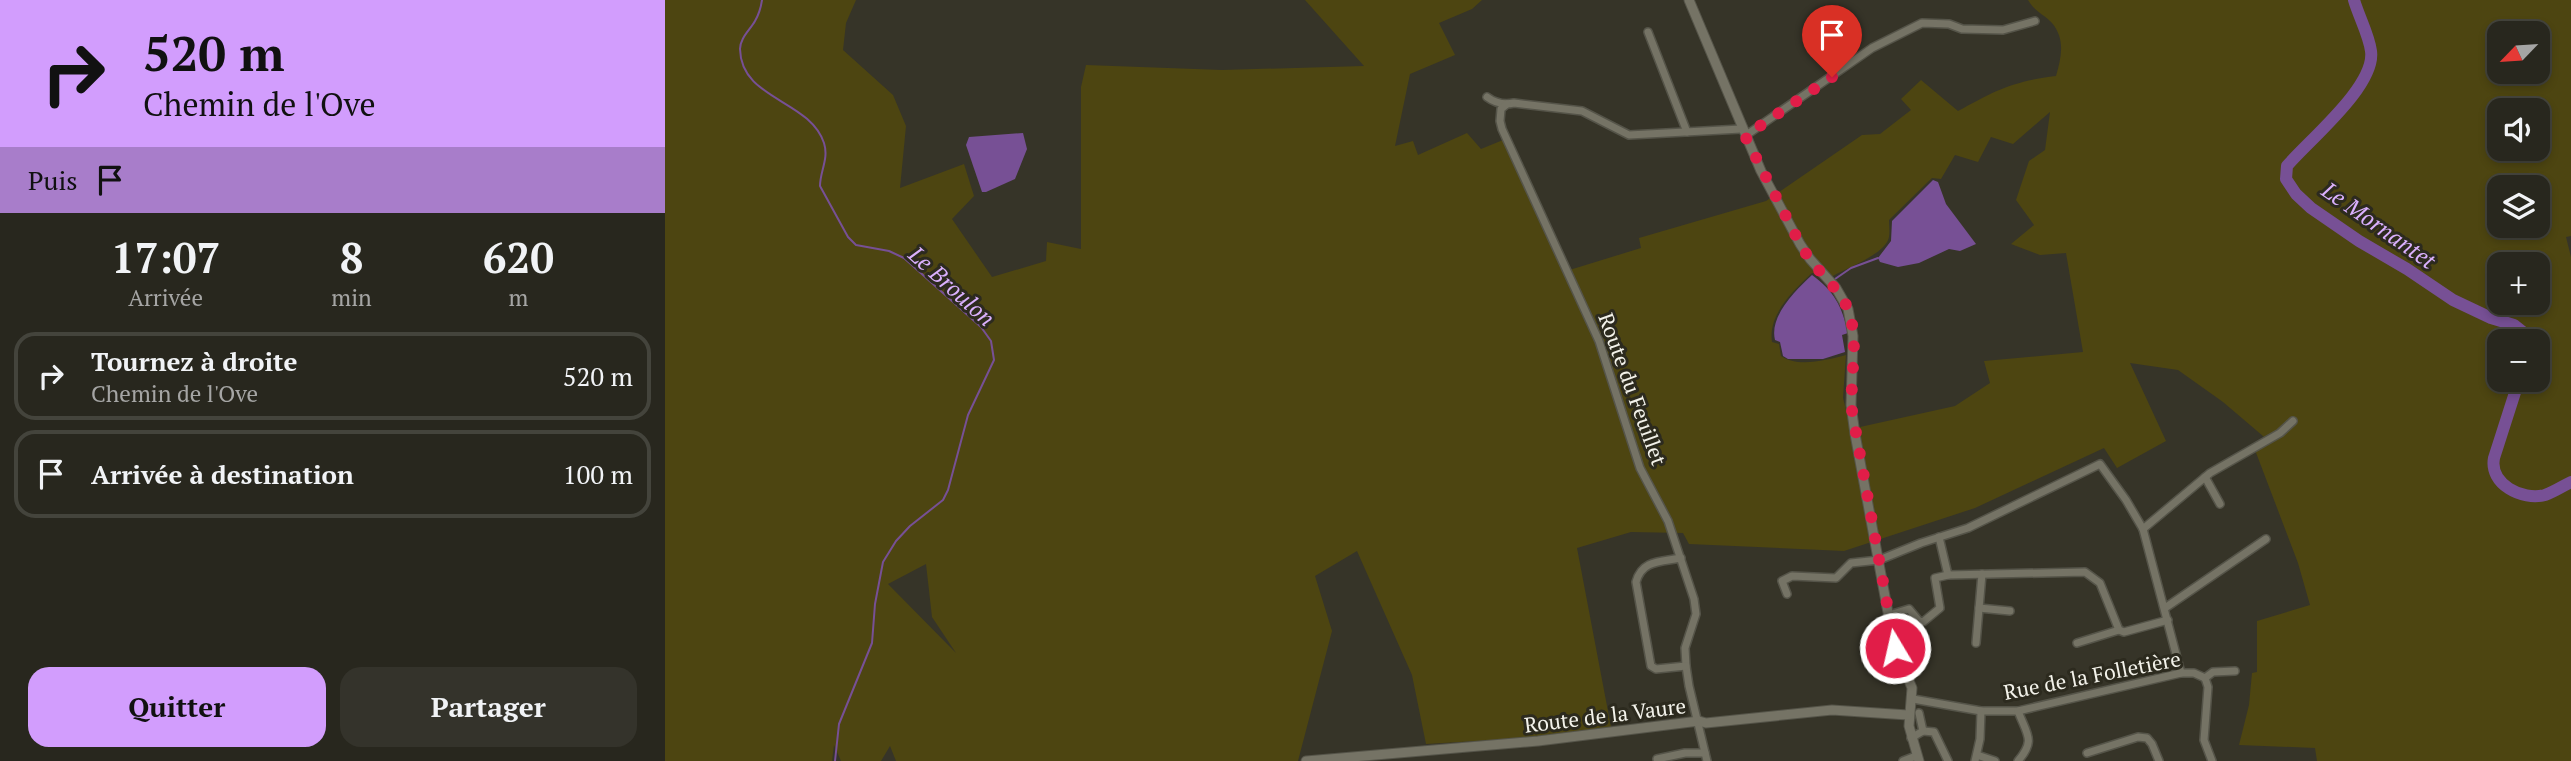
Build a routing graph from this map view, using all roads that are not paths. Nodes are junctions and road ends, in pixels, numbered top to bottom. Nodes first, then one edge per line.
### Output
1 (1689, 0) edge
2 (2035, 21) dead end
3 (1648, 32) dead end
4 (1507, 104) junction
5 (1500, 121) junction
6 (1686, 132) junction
7 (1743, 132) junction
8 (2293, 421) dead end
9 (2204, 477) junction
10 (2220, 504) dead end
11 (2143, 529) junction
12 (1939, 537) junction
13 (2266, 539) dead end
14 (1681, 558) junction
15 (1879, 560) junction
16 (1982, 574) junction
17 (1948, 575) junction
18 (1787, 594) dead end
19 (1979, 608) junction
20 (2165, 608) junction
21 (2010, 611) dead end
22 (1889, 615) junction
23 (2168, 620) junction
24 (2119, 630) junction
25 (1976, 643) dead end
26 (2077, 643) dead end
27 (1686, 666) junction
28 (2235, 671) dead end
29 (2181, 673) junction
30 (2205, 678) junction
31 (1913, 699) junction
32 (1981, 711) junction
33 (2018, 711) junction
34 (1919, 713) dead end
35 (1908, 715) junction
36 (1699, 721) junction
37 (1923, 731) junction
38 (1911, 738) junction
39 (1705, 752) junction
40 (2087, 753) dead end
41 (1976, 758) edge
42 (1657, 759) dead end
43 (1917, 759) edge
44 (1306, 761) edge
45 (1707, 761) edge
46 (1903, 761) edge
47 (1948, 761) edge
48 (1995, 761) edge
49 (2018, 761) edge
50 (2159, 761) edge
51 (2213, 761) edge

1 - 7 street
2 - 7 street
3 - 6 street
4 - 5 street
4 - 5 street, Route du Feuillet
4 - 6 street
5 - 14 street, Route du Feuillet
6 - 7 street
7 - 15 street
8 - 9 street
9 - 10 street
9 - 11 street
11 - 12 street
11 - 20 street
12 - 15 street
12 - 17 street
13 - 20 street
14 - 27 street, Route du Feuillet
14 - 27 street
15 - 18 street
15 - 22 street
16 - 17 street
16 - 19 street
16 - 24 street
17 - 22 street
19 - 21 street
19 - 25 street
20 - 23 street
22 - 31 street
23 - 24 street
23 - 29 street
24 - 26 street
27 - 36 street, Route du Feuillet
28 - 30 street, Rue de la Folletière
29 - 30 street, Rue de la Folletière
29 - 33 street, Rue de la Folletière
30 - 51 street
31 - 32 street, Rue de la Folletière
31 - 35 street
32 - 33 street, Rue de la Folletière
32 - 41 street
33 - 49 street
34 - 37 street
35 - 36 street, Route de la Vaure
35 - 38 street
36 - 39 street, Route du Feuillet
36 - 44 street, Route de la Vaure
37 - 38 street
37 - 47 street
38 - 43 street
39 - 42 street
39 - 45 street, Route du Feuillet
40 - 50 street
41 - 48 street
43 - 46 street

